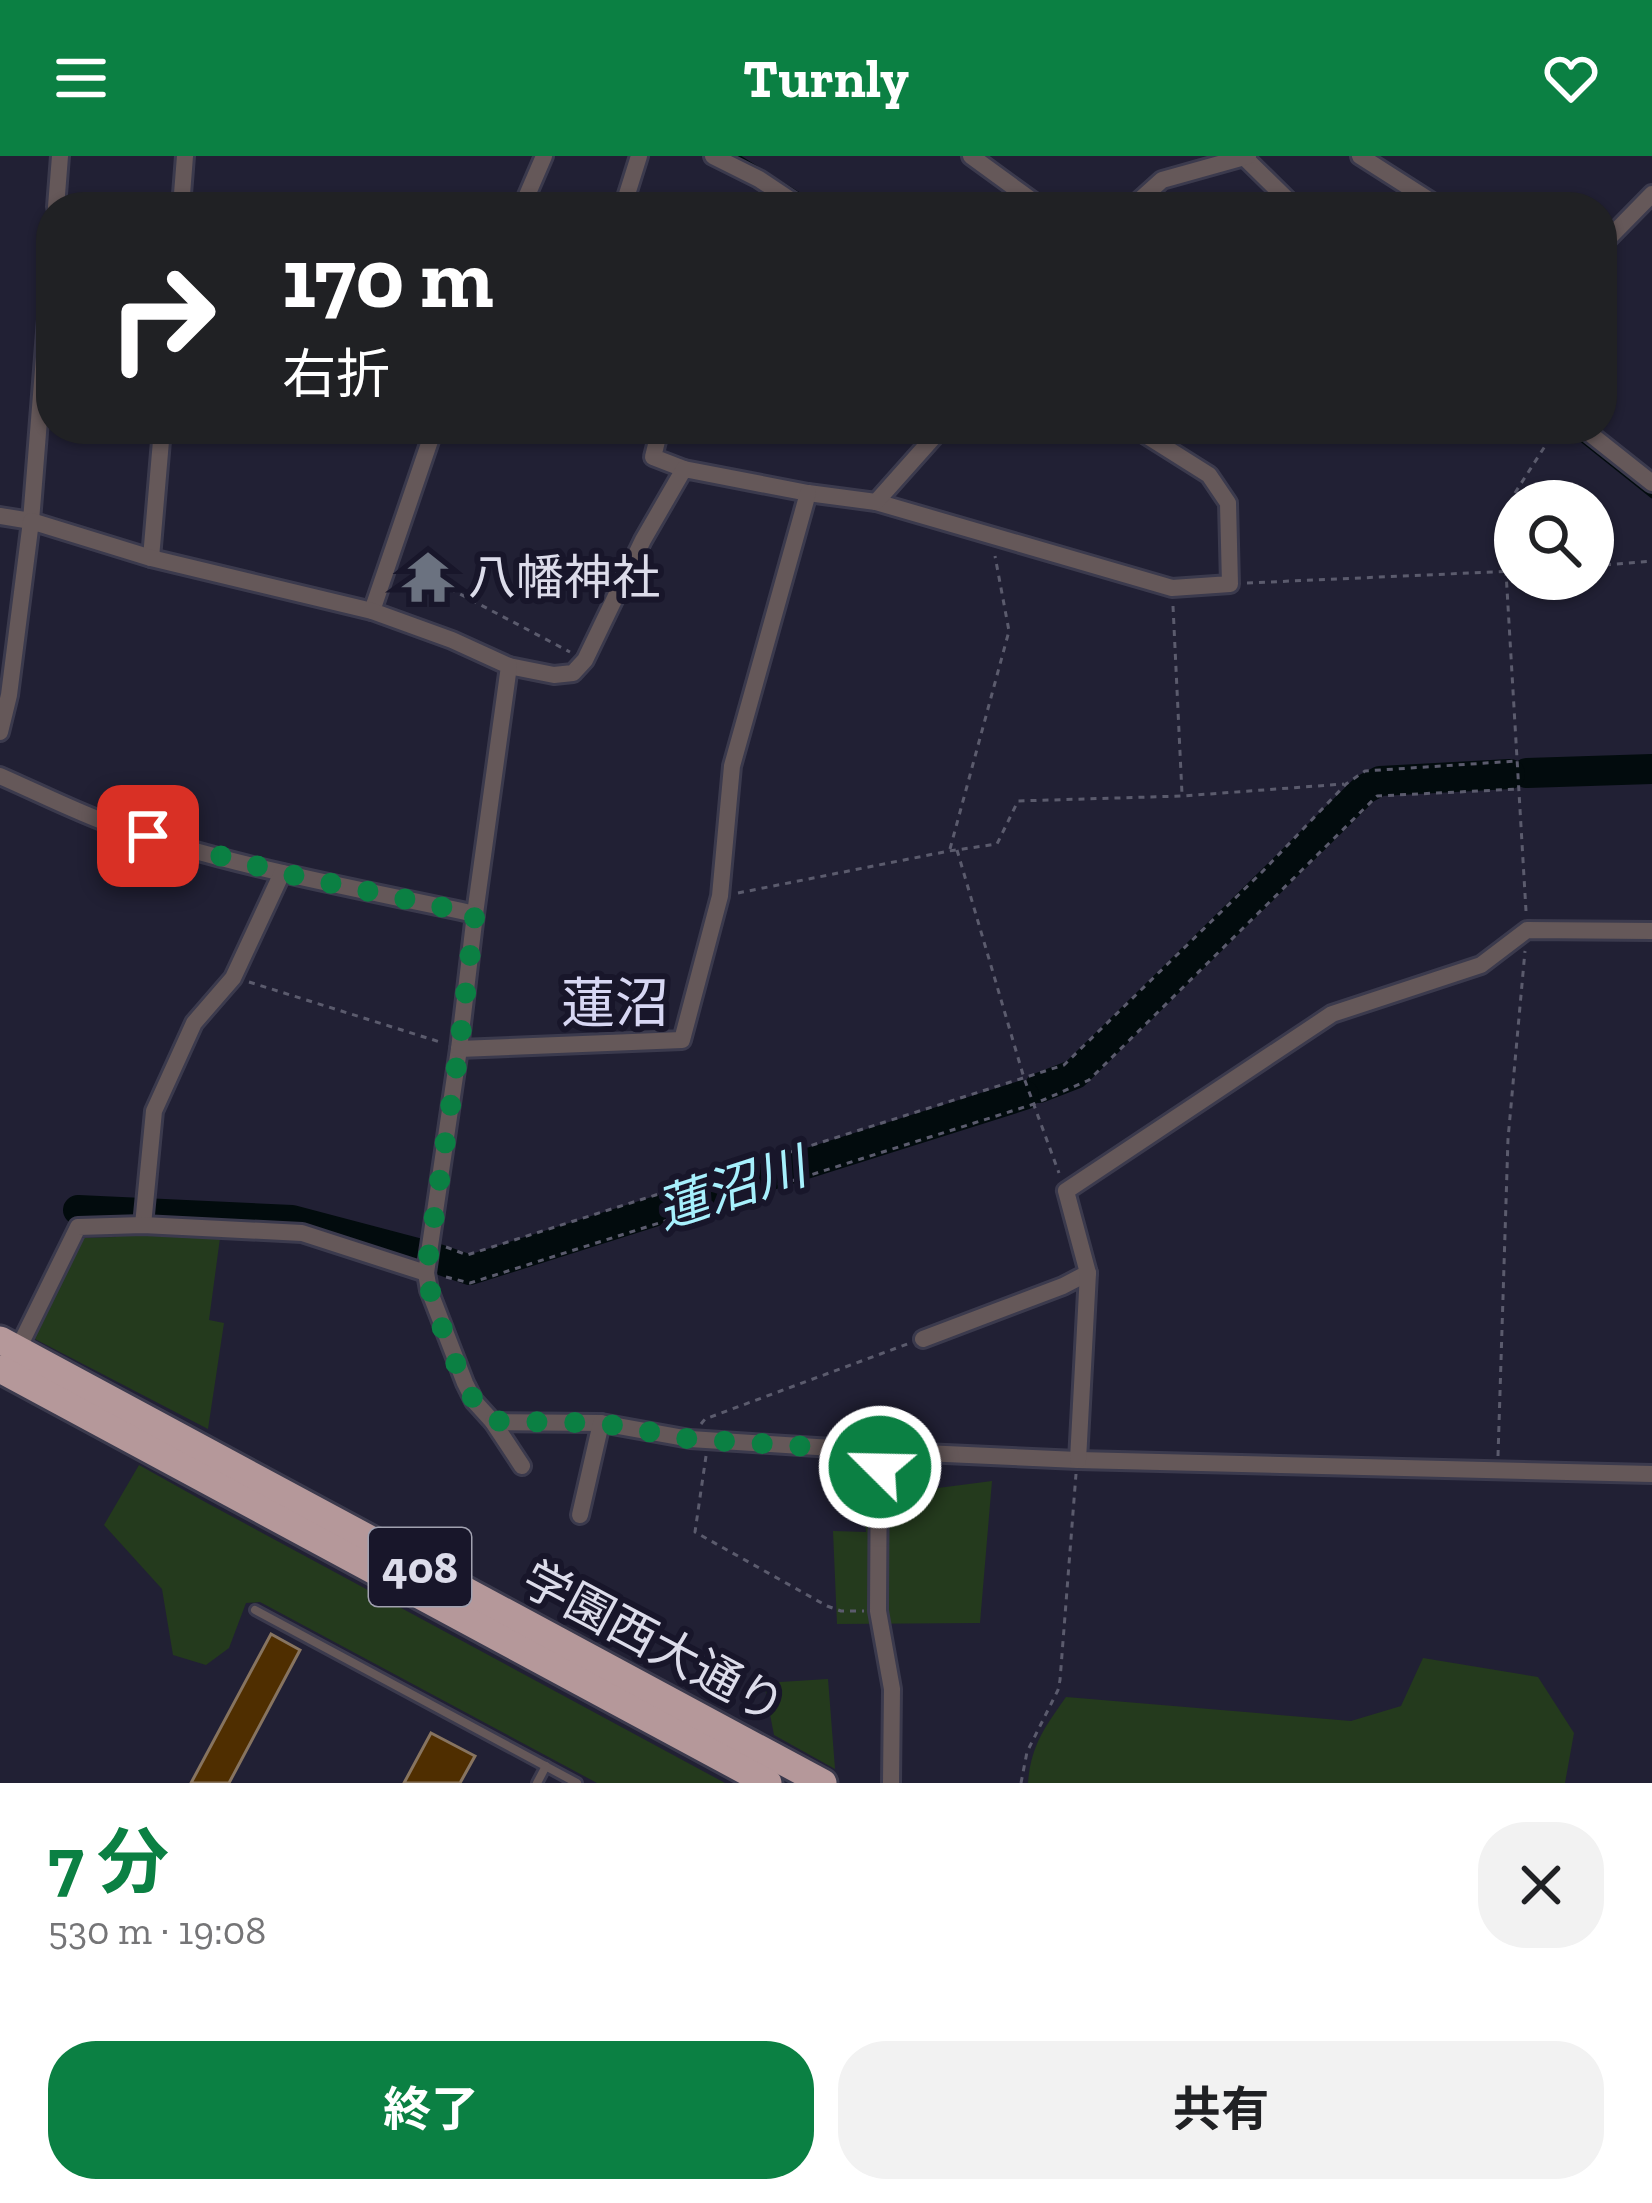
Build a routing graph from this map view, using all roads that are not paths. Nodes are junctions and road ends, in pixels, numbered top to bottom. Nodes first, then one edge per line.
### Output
1 (60, 156) edge
2 (185, 156) edge
3 (544, 156) edge
4 (639, 156) edge
5 (713, 156) edge
6 (971, 156) edge
7 (1165, 156) edge
8 (1246, 156) edge
9 (1360, 156) edge
10 (1162, 180) junction
11 (57, 192) edge
12 (182, 192) edge
13 (528, 192) edge
14 (627, 192) edge
15 (778, 192) edge
16 (1020, 192) edge
17 (1149, 192) edge
18 (1281, 192) edge
19 (1416, 192) edge
20 (1652, 194) edge
21 (1617, 230) edge
22 (37, 444) edge
23 (161, 444) edge
24 (429, 444) edge
25 (656, 444) edge
26 (928, 444) edge
27 (1160, 444) edge
28 (1603, 444) edge
29 (684, 469) junction
30 (1652, 483) edge
31 (808, 493) junction
32 (876, 502) junction
33 (0, 516) edge
34 (31, 521) junction
35 (151, 558) junction
36 (372, 610) junction
37 (509, 666) junction
38 (0, 732) edge
39 (0, 776) edge
40 (283, 873) junction
41 (475, 914) junction
42 (1652, 931) edge
43 (459, 1049) junction
44 (143, 1223) junction
45 (426, 1273) junction
46 (1088, 1274) junction
47 (922, 1339) road end
48 (6, 1353) edge
49 (493, 1421) junction
50 (601, 1423) junction
51 (879, 1451) junction
52 (1078, 1460) junction
53 (522, 1466) dead end
54 (1652, 1474) edge
55 (580, 1515) dead end
56 (255, 1610) dead end
57 (546, 1766) junction
58 (537, 1783) edge
59 (577, 1783) edge
60 (768, 1783) edge
61 (823, 1783) edge
62 (892, 1783) edge

1 - 11 street
2 - 12 street
3 - 13 street
4 - 14 street
5 - 15 street
6 - 16 street
7 - 10 street
8 - 10 street
8 - 18 street
9 - 19 street
10 - 17 street
20 - 21 street
22 - 34 street
23 - 35 street
24 - 36 street
25 - 29 street
26 - 32 street
27 - 32 street
28 - 30 street
29 - 31 street
29 - 37 street
31 - 32 street
31 - 43 street
33 - 34 street
34 - 35 street
34 - 38 street
35 - 36 street
36 - 37 street
37 - 41 street
39 - 40 street
40 - 41 street
40 - 44 street
41 - 43 street
42 - 46 street
43 - 45 street
44 - 45 street
44 - 48 street
45 - 49 street
46 - 47 street
46 - 52 street
48 - 60 highway, 学園西大通り / 408
48 - 61 highway, 学園西大通り / 408
49 - 50 street
49 - 53 street
50 - 51 street
50 - 55 street
51 - 52 street
51 - 62 street
52 - 54 street
56 - 57 lane
57 - 58 lane
57 - 59 lane

